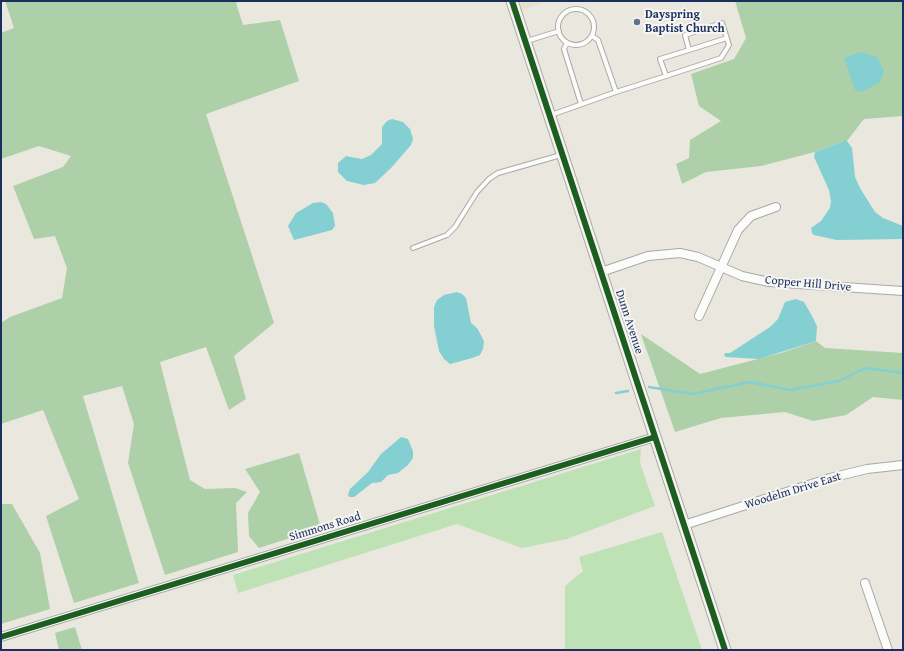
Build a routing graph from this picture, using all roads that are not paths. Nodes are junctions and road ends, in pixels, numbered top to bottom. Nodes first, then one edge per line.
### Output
1 (512, 1) edge
2 (559, 31) junction
3 (592, 36) junction
4 (727, 38) junction
5 (526, 41) junction
6 (567, 43) junction
7 (690, 50) junction
8 (666, 76) junction
9 (616, 92) junction
10 (581, 104) junction
11 (550, 115) junction
12 (563, 154) junction
13 (776, 207) dead end
14 (413, 248) dead end
15 (720, 266) junction
16 (601, 272) junction
17 (903, 291) edge
18 (698, 316) dead end
19 (655, 437) junction
20 (903, 464) edge
21 (684, 525) junction
22 (865, 584) dead end
23 (1, 637) edge
24 (725, 650) edge
25 (888, 650) edge

1 - 5 main road, Dunn Avenue
2 - 3 lane
2 - 5 lane
2 - 6 lane
3 - 6 lane
3 - 9 lane
4 - 7 lane
4 - 7 lane
4 - 8 lane
5 - 11 main road, Dunn Avenue
6 - 10 lane
7 - 8 lane
8 - 9 lane
9 - 10 lane
10 - 11 lane
11 - 12 main road, Dunn Avenue
12 - 14 lane
12 - 16 main road, Dunn Avenue
13 - 15 street
15 - 16 street, Copper Hill Drive
15 - 17 street, Copper Hill Drive
15 - 18 street
16 - 19 main road, Dunn Avenue
19 - 21 main road, Dunn Avenue
19 - 23 street, Simmons Road
20 - 21 street, Woodelm Drive East
21 - 24 main road, Dunn Avenue
22 - 25 street

